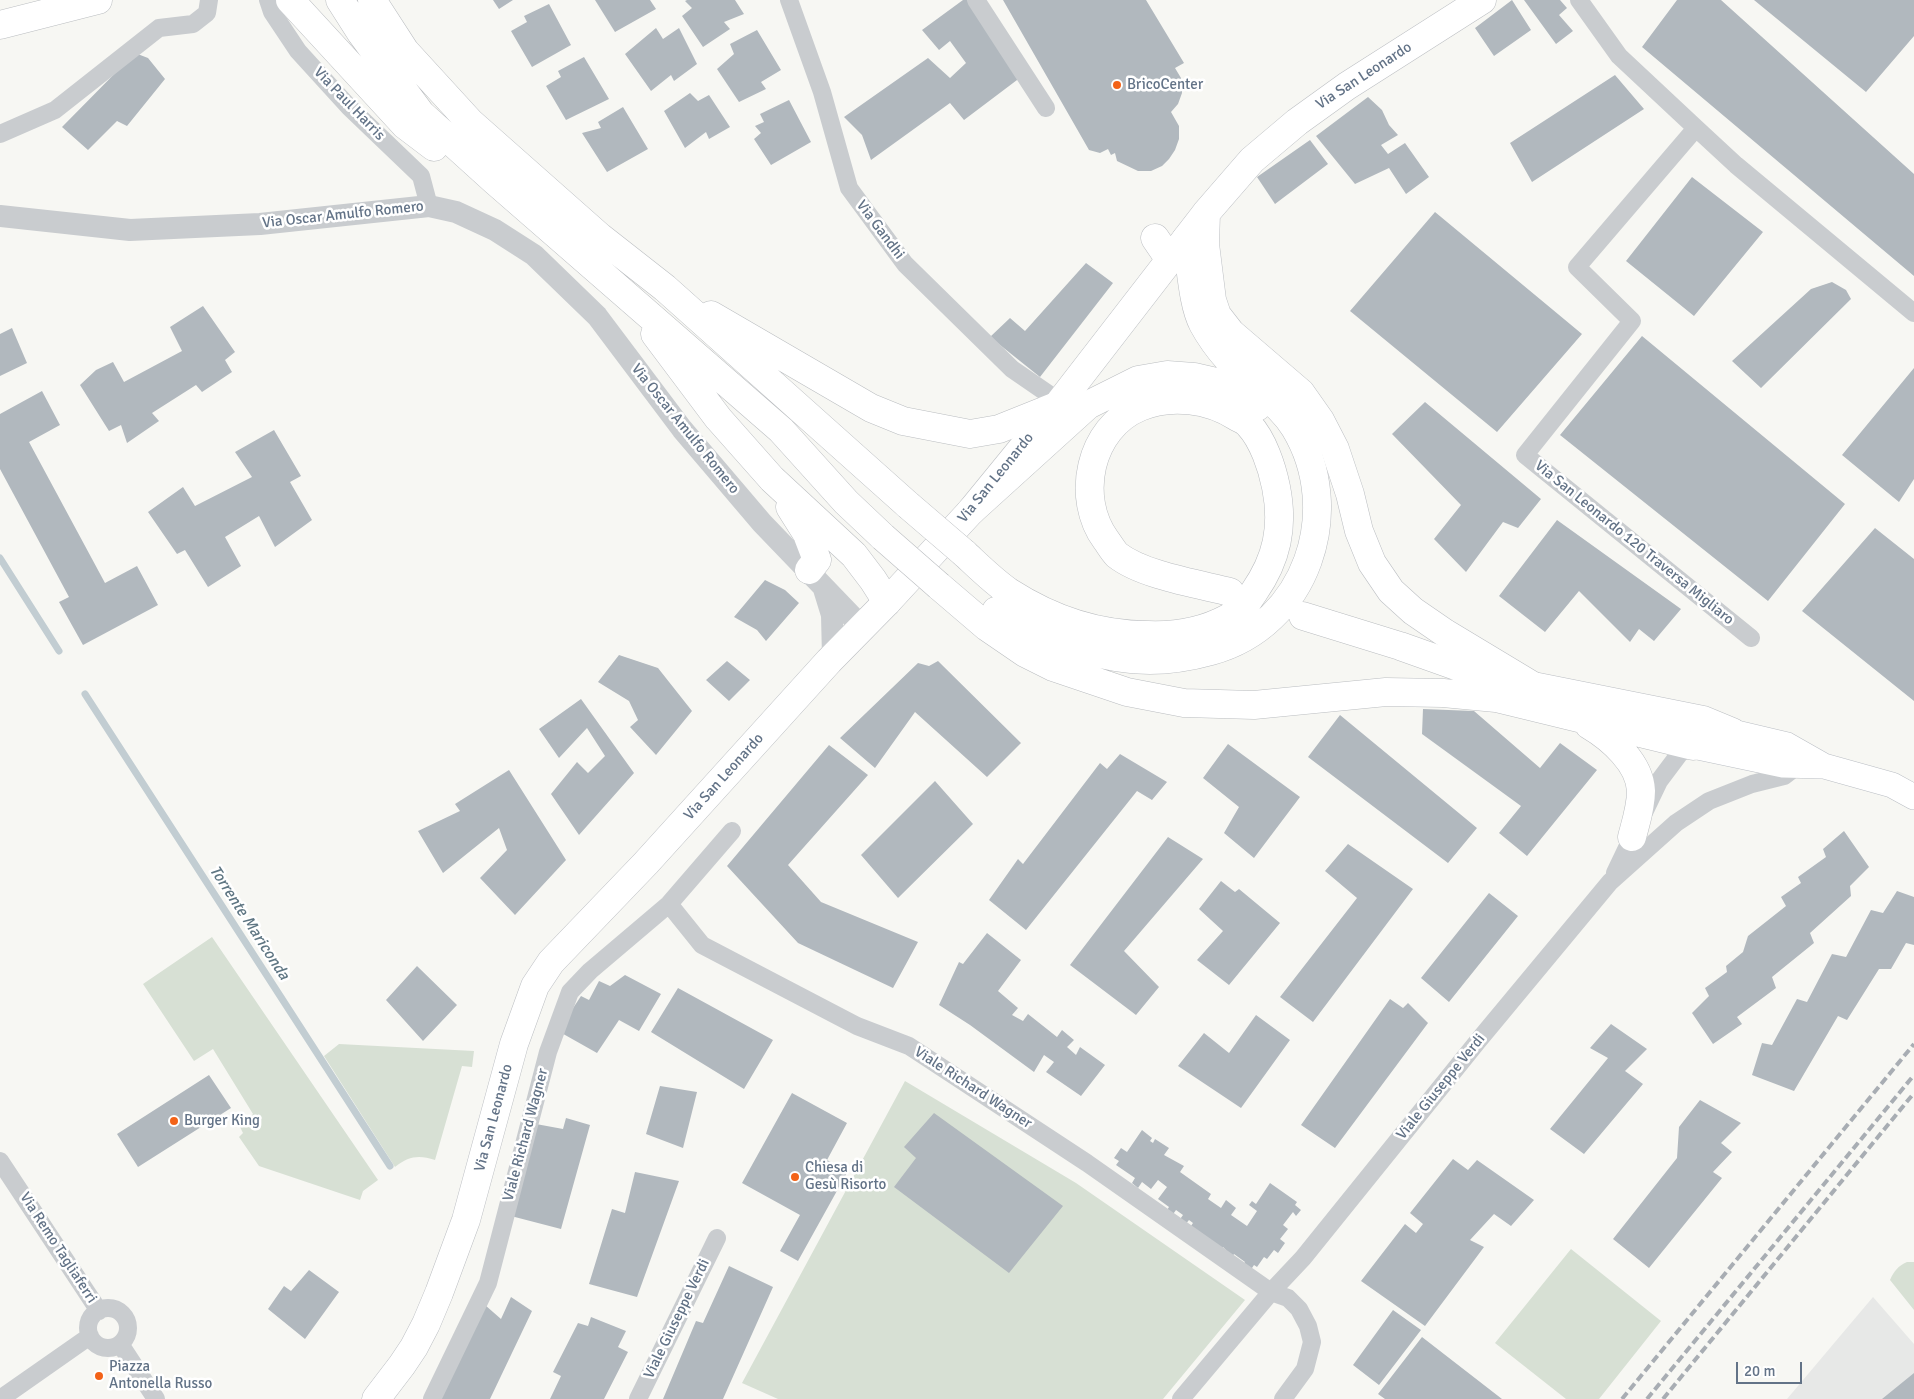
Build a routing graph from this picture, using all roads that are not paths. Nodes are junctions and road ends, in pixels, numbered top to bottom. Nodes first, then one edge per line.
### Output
1 (34, 0) edge
2 (98, 0) edge
3 (208, 0) edge
4 (268, 0) edge
5 (290, 0) edge
6 (340, 0) edge
7 (372, 0) edge
8 (389, 0) edge
9 (789, 0) edge
10 (976, 0) edge
11 (1482, 0) edge
12 (1579, 0) edge
13 (0, 16) edge
14 (0, 25) edge
15 (405, 51) junction
16 (1046, 108) dead end
17 (1696, 128) junction
18 (0, 134) edge
19 (494, 181) junction
20 (429, 206) junction
21 (1206, 213) junction
22 (0, 216) edge
23 (1170, 246) junction
24 (664, 288) junction
25 (633, 302) junction
26 (1914, 313) edge
27 (1057, 404) junction
28 (772, 478) junction
29 (971, 511) junction
30 (894, 523) junction
31 (950, 571) junction
32 (816, 578) junction
33 (1239, 597) junction
34 (887, 602) junction
35 (1303, 616) dead end
36 (863, 628) junction
37 (1751, 638) dead end
38 (833, 657) junction
39 (1533, 686) junction
40 (1572, 716) junction
41 (1732, 732) junction
42 (1693, 746) junction
43 (1797, 766) junction
44 (1824, 766) junction
45 (1914, 797) edge
46 (732, 831) dead end
47 (1632, 837) junction
48 (1610, 882) junction
49 (668, 904) junction
50 (0, 1161) edge
51 (717, 1238) dead end
52 (1270, 1292) junction
53 (99, 1310) junction
54 (90, 1336) junction
55 (120, 1344) junction
56 (402, 1365) junction
57 (0, 1399) edge
58 (156, 1399) edge
59 (376, 1399) edge
60 (390, 1399) edge
61 (432, 1399) edge
62 (638, 1399) edge
63 (1181, 1399) edge
64 (1283, 1399) edge

1 - 13 main road
2 - 14 main road
3 - 18 street
4 - 20 street, Via Paul Harris
5 - 19 main road
6 - 19 main road
7 - 15 main road
8 - 15 main road
9 - 27 street, Via Gandhi
10 - 16 street
11 - 21 main road, Via San Leonardo
12 - 17 street
15 - 24 main road
17 - 26 street
17 - 37 street, Via San Leonardo 120 Traversa Migliaro
19 - 25 main road
20 - 22 street, Via Oscar Amulfo Romero
20 - 32 street, Via Oscar Amulfo Romero
21 - 23 main road, Via San Leonardo
21 - 39 main road
23 - 27 main road, Via San Leonardo
23 - 31 main road
24 - 27 main road
24 - 30 main road
25 - 28 main road
25 - 30 main road
27 - 29 main road, Via San Leonardo
28 - 32 main road
28 - 34 main road
29 - 33 main road
29 - 34 main road, Via San Leonardo
30 - 31 main road, bridge
30 - 31 main road, bridge
31 - 33 main road
31 - 40 main road
32 - 36 street, Via Oscar Amulfo Romero
32 - 38 street, Via Oscar Amulfo Romero
33 - 33 main road
34 - 36 main road, Via San Leonardo
35 - 39 main road
36 - 38 main road, Via San Leonardo
38 - 56 main road, Via San Leonardo
39 - 41 main road
40 - 42 main road
40 - 47 main road
41 - 42 main road
41 - 44 main road
42 - 43 main road
42 - 47 street, Viale Giuseppe Verdi
43 - 44 main road
43 - 48 street, Viale Giuseppe Verdi
44 - 45 main road
46 - 49 street, Viale Richard Wagner
47 - 48 street, Viale Giuseppe Verdi
48 - 52 street, Viale Giuseppe Verdi
49 - 52 street, Viale Richard Wagner
49 - 61 street, Viale Richard Wagner
50 - 53 street, Via Remo Tagliaferri
51 - 62 street, Viale Giuseppe Verdi
52 - 63 street, Viale Giuseppe Verdi
52 - 64 street
53 - 54 street, Via Remo Tagliaferri
53 - 55 street, Via Remo Tagliaferri
54 - 55 street
54 - 57 street
55 - 58 street
56 - 59 main road, Via San Leonardo
56 - 60 main road, Via San Leonardo

